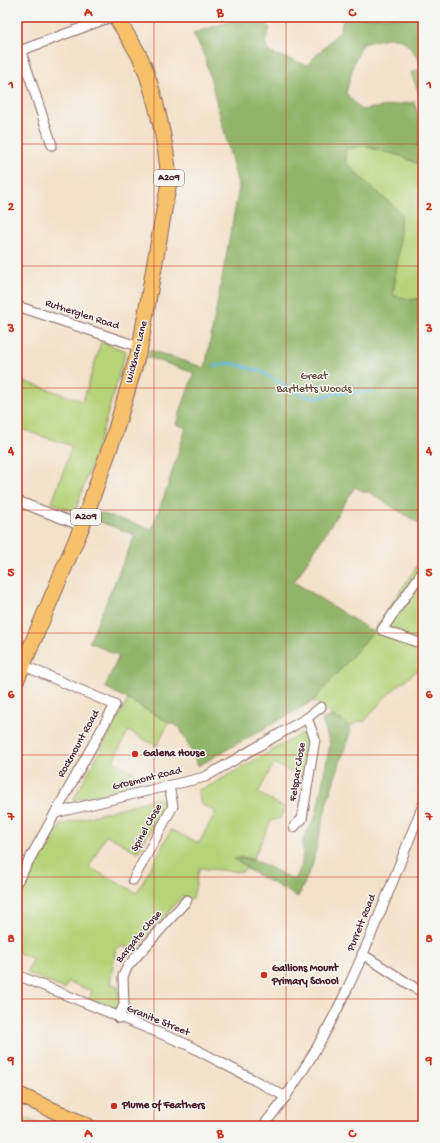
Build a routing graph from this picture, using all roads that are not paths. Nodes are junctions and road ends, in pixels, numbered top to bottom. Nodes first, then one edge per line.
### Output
1 (110, 17) edge
2 (116, 17) edge
3 (19, 52) edge
4 (52, 145) dead end
5 (17, 306) edge
6 (140, 347) junction
7 (17, 501) edge
8 (82, 526) junction
9 (423, 570) edge
10 (423, 644) edge
11 (19, 669) edge
12 (321, 707) dead end
13 (308, 718) junction
14 (169, 786) junction
15 (423, 805) edge
16 (55, 813) junction
17 (294, 827) dead end
18 (133, 880) dead end
19 (17, 882) edge
20 (187, 900) dead end
21 (362, 954) junction
22 (17, 975) edge
23 (423, 993) edge
24 (118, 1018) junction
25 (17, 1094) edge
26 (286, 1098) junction
27 (423, 1121) edge
28 (88, 1126) edge
29 (263, 1126) edge
30 (419, 1126) edge

1 - 3 street
2 - 6 main road, Wickham Lane / A209
3 - 4 street
5 - 6 street, Rutherglen Road
6 - 8 main road, Wickham Lane / A209
7 - 8 street
8 - 11 main road, Wickham Lane / A209
9 - 10 street
11 - 16 street, Rockmount Road
12 - 13 street, Grosmont Road
13 - 14 street, Grosmont Road
13 - 17 street, Felspar Close
14 - 16 street, Grosmont Road
14 - 18 street, Spinel Close
15 - 21 street, Purrett Road
16 - 19 street, Rockmount Road
20 - 24 street, Bargate Close
21 - 23 street
21 - 26 street, Purrett Road
22 - 24 street, Granite Street
24 - 26 street, Granite Street
25 - 28 main road
26 - 29 street, Purrett Road
27 - 30 street

